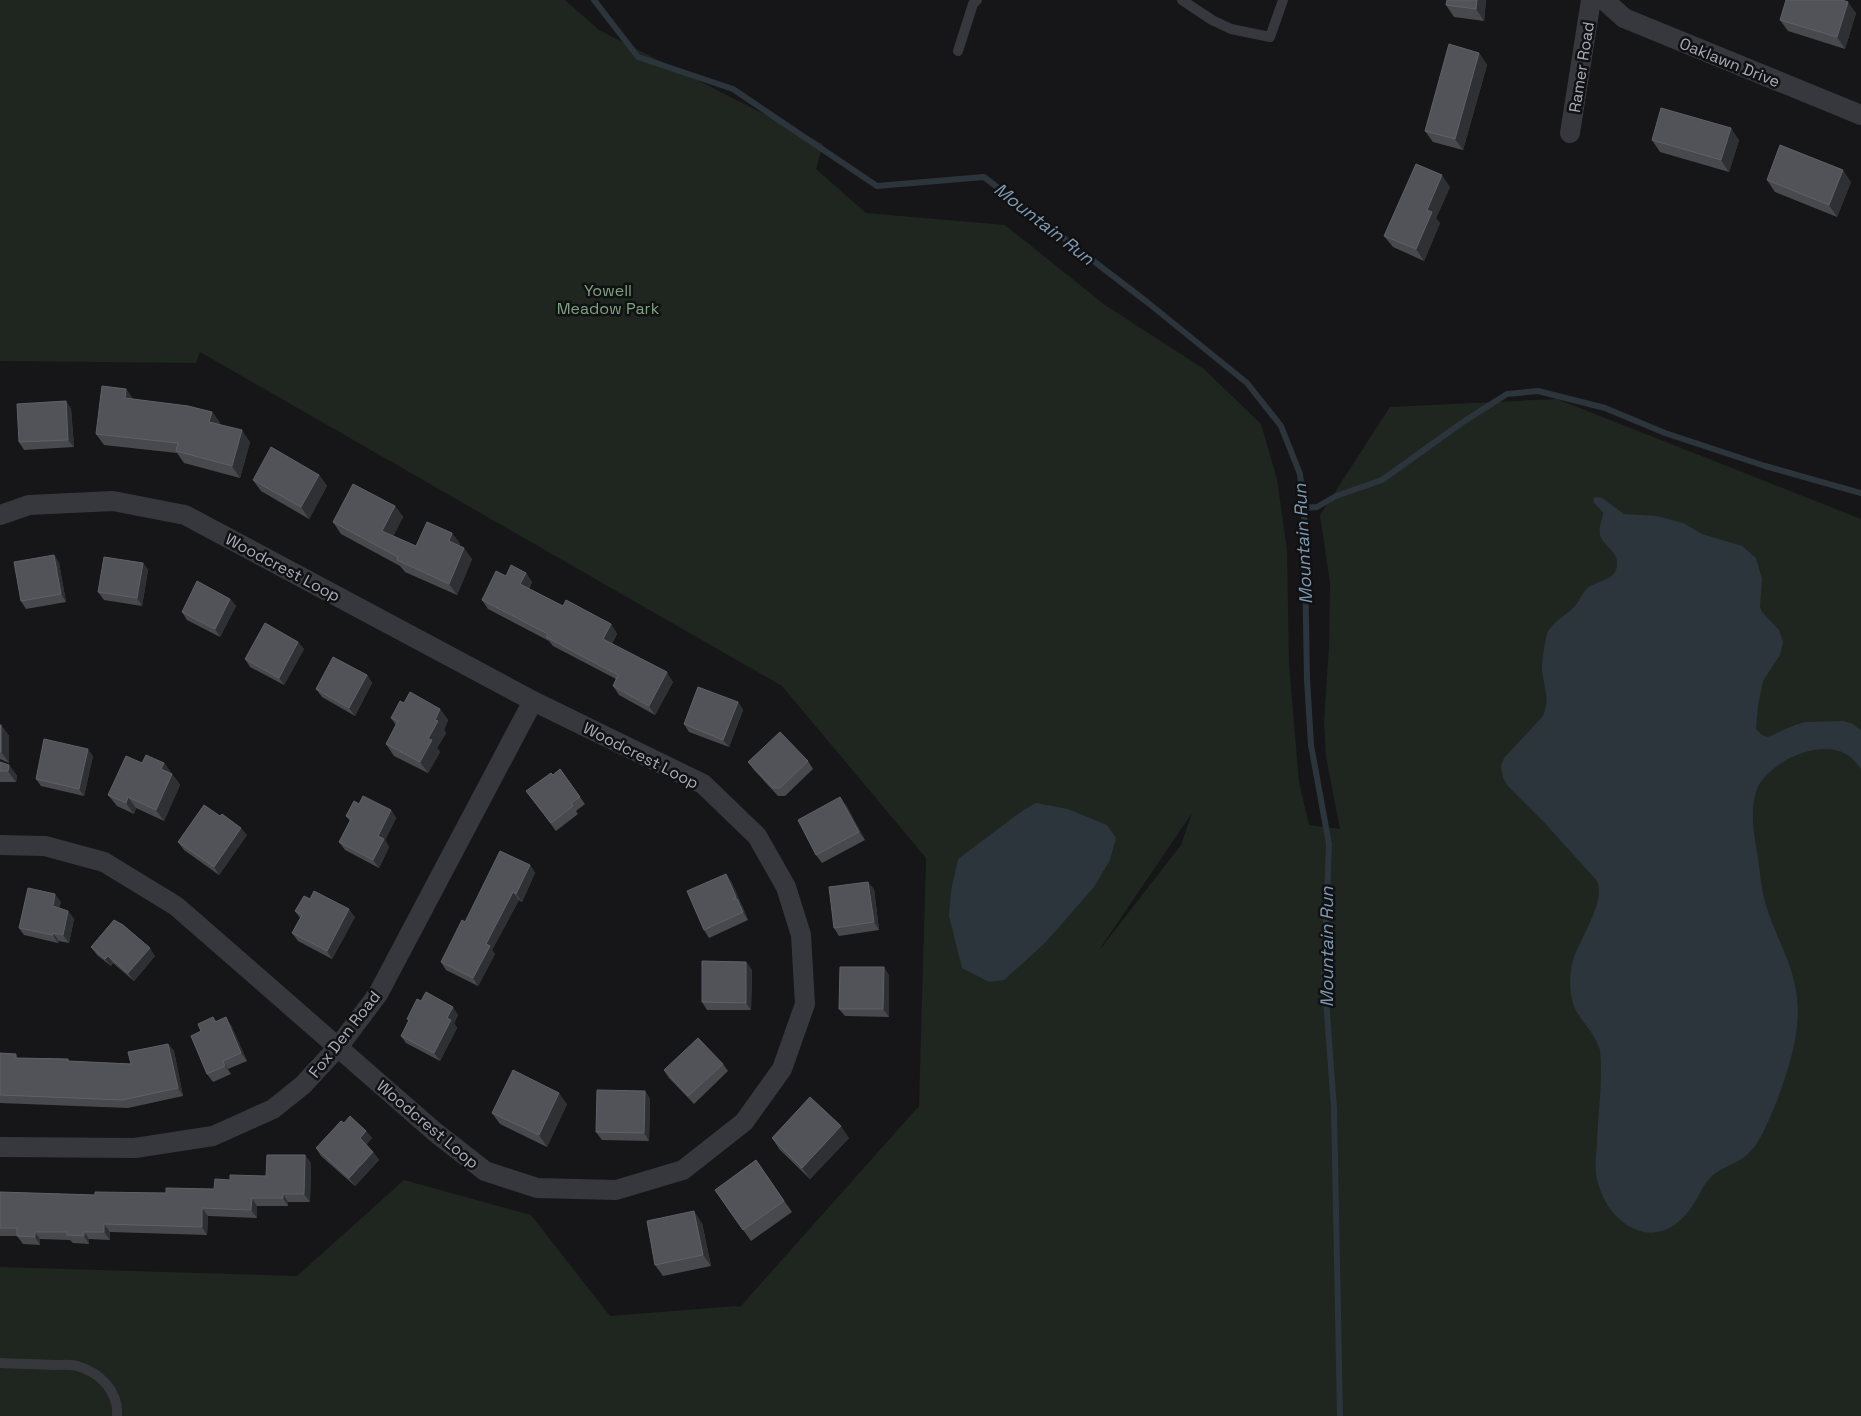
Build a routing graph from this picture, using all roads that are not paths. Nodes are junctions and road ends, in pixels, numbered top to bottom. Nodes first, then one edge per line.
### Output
1 (977, 0) edge
2 (1182, 0) edge
3 (1283, 0) edge
4 (1591, 0) edge
5 (1604, 0) edge
6 (958, 51) dead end
7 (1861, 115) edge
8 (1570, 133) dead end
9 (0, 515) edge
10 (533, 701) junction
11 (0, 845) edge
12 (339, 1046) junction
13 (0, 1147) edge
14 (0, 1363) edge
15 (118, 1416) edge

1 - 6 lane
2 - 3 lane
4 - 8 street, Ramer Road
5 - 7 street, Oaklawn Drive
9 - 10 street, Woodcrest Loop
10 - 12 street, Fox Den Road
10 - 12 street, Woodcrest Loop
11 - 12 street, Woodcrest Loop
12 - 13 street, Fox Den Road
14 - 15 lane

